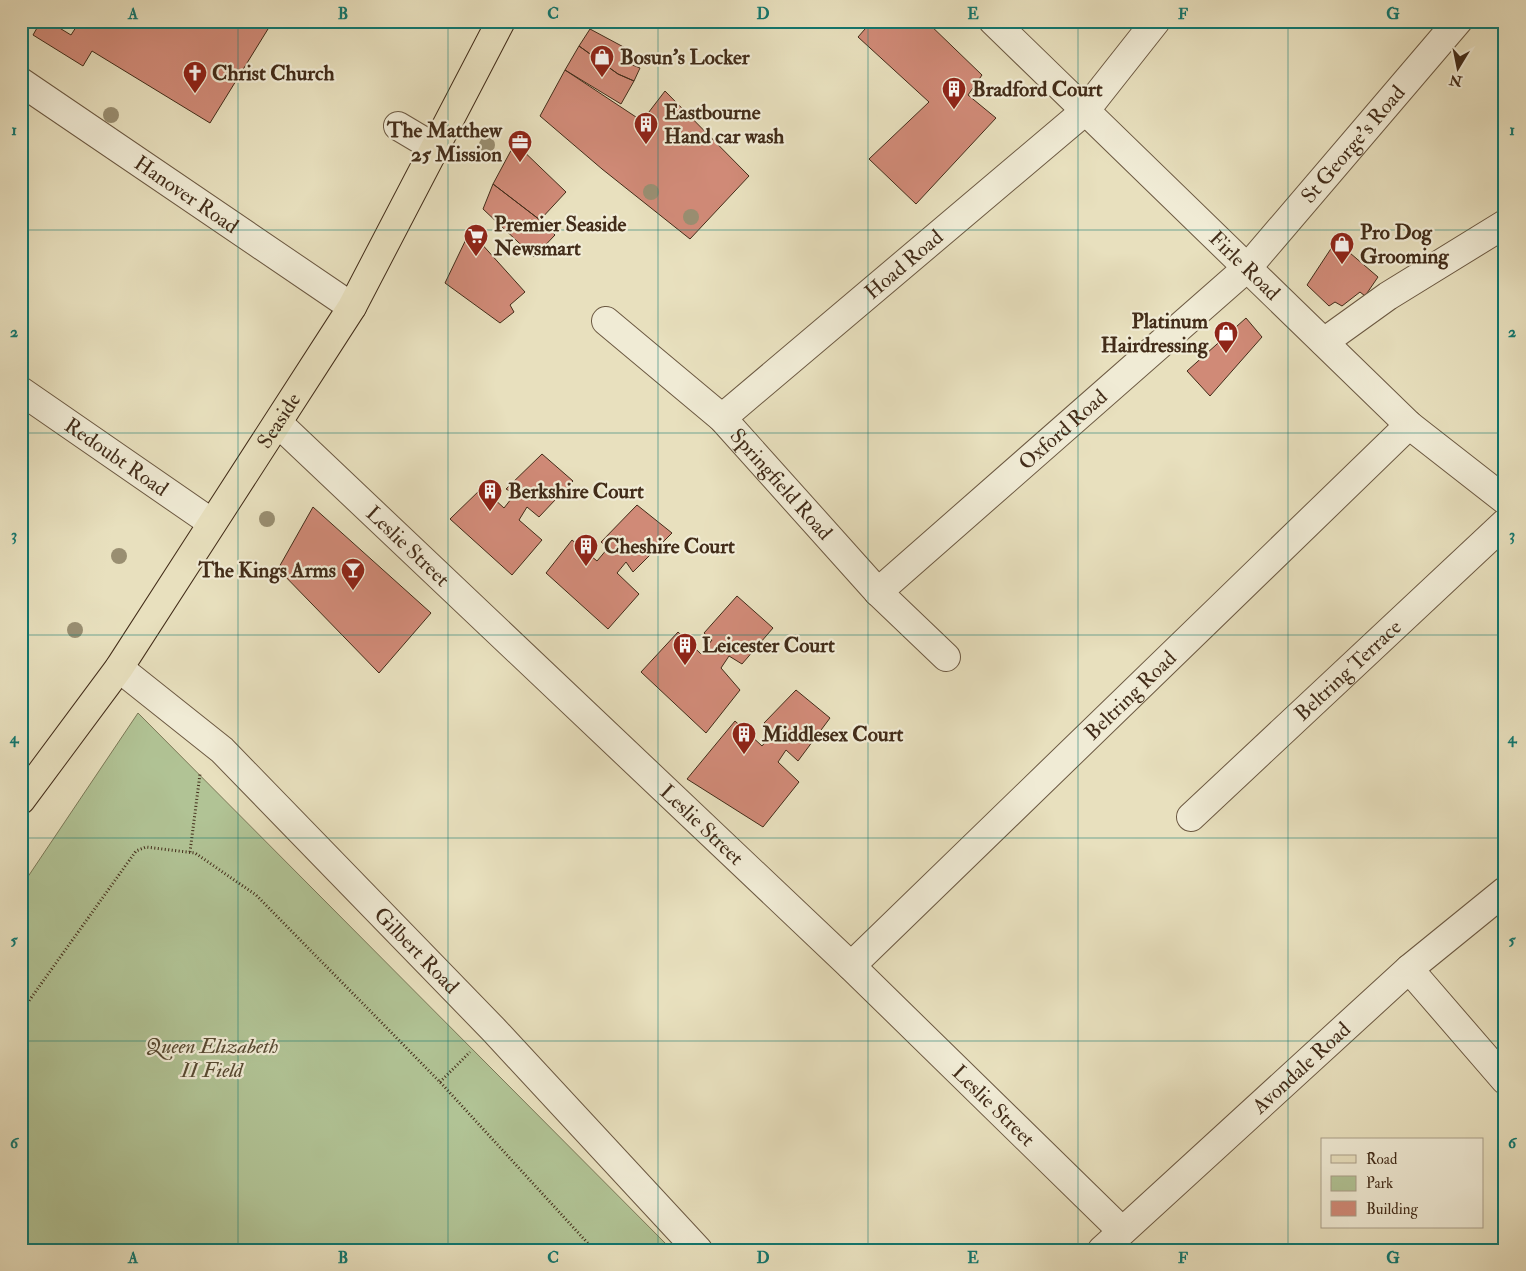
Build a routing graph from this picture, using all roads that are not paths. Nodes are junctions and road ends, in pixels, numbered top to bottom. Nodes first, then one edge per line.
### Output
1 (501, 21) edge
2 (993, 21) edge
3 (1156, 21) edge
4 (1458, 21) edge
5 (21, 82) edge
6 (1084, 111) junction
7 (398, 126) dead end
8 (435, 148) junction
9 (1505, 224) edge
10 (1248, 267) junction
11 (352, 307) junction
12 (606, 321) dead end
13 (1324, 342) junction
14 (21, 391) edge
15 (722, 418) junction
16 (278, 423) junction
17 (1409, 426) junction
18 (1505, 500) edge
19 (212, 523) junction
20 (1505, 523) edge
21 (878, 592) junction
22 (946, 657) dead end
23 (119, 668) junction
24 (21, 800) edge
25 (1191, 816) dead end
26 (1505, 890) edge
27 (851, 966) junction
28 (1409, 969) junction
29 (1505, 1080) edge
30 (1122, 1232) junction
31 (698, 1250) edge
32 (1102, 1250) edge

1 - 8 main road, Seaside
2 - 6 street, Firle Road
3 - 6 street, Hoad Road
4 - 10 street, St George's Road
5 - 11 street, Hanover Road
6 - 10 street, Firle Road
6 - 15 street, Hoad Road
7 - 8 street
8 - 11 main road, Seaside
9 - 13 street
10 - 13 street, Firle Road
10 - 21 street, Oxford Road
11 - 16 main road, Seaside
12 - 15 street, Springfield Road
13 - 17 street, Firle Road
14 - 19 street, Redoubt Road
15 - 21 street, Springfield Road
16 - 19 main road, Seaside
16 - 27 street, Leslie Street
17 - 18 street, Firle Road
17 - 27 street, Beltring Road
19 - 23 main road, Seaside
20 - 25 street, Beltring Terrace
21 - 22 street, Springfield Road
23 - 24 main road, Seaside
23 - 31 street, Gilbert Road
26 - 28 street, Avondale Road
27 - 30 street, Leslie Street
28 - 29 street
28 - 30 street, Avondale Road
30 - 32 street, Avondale Road

